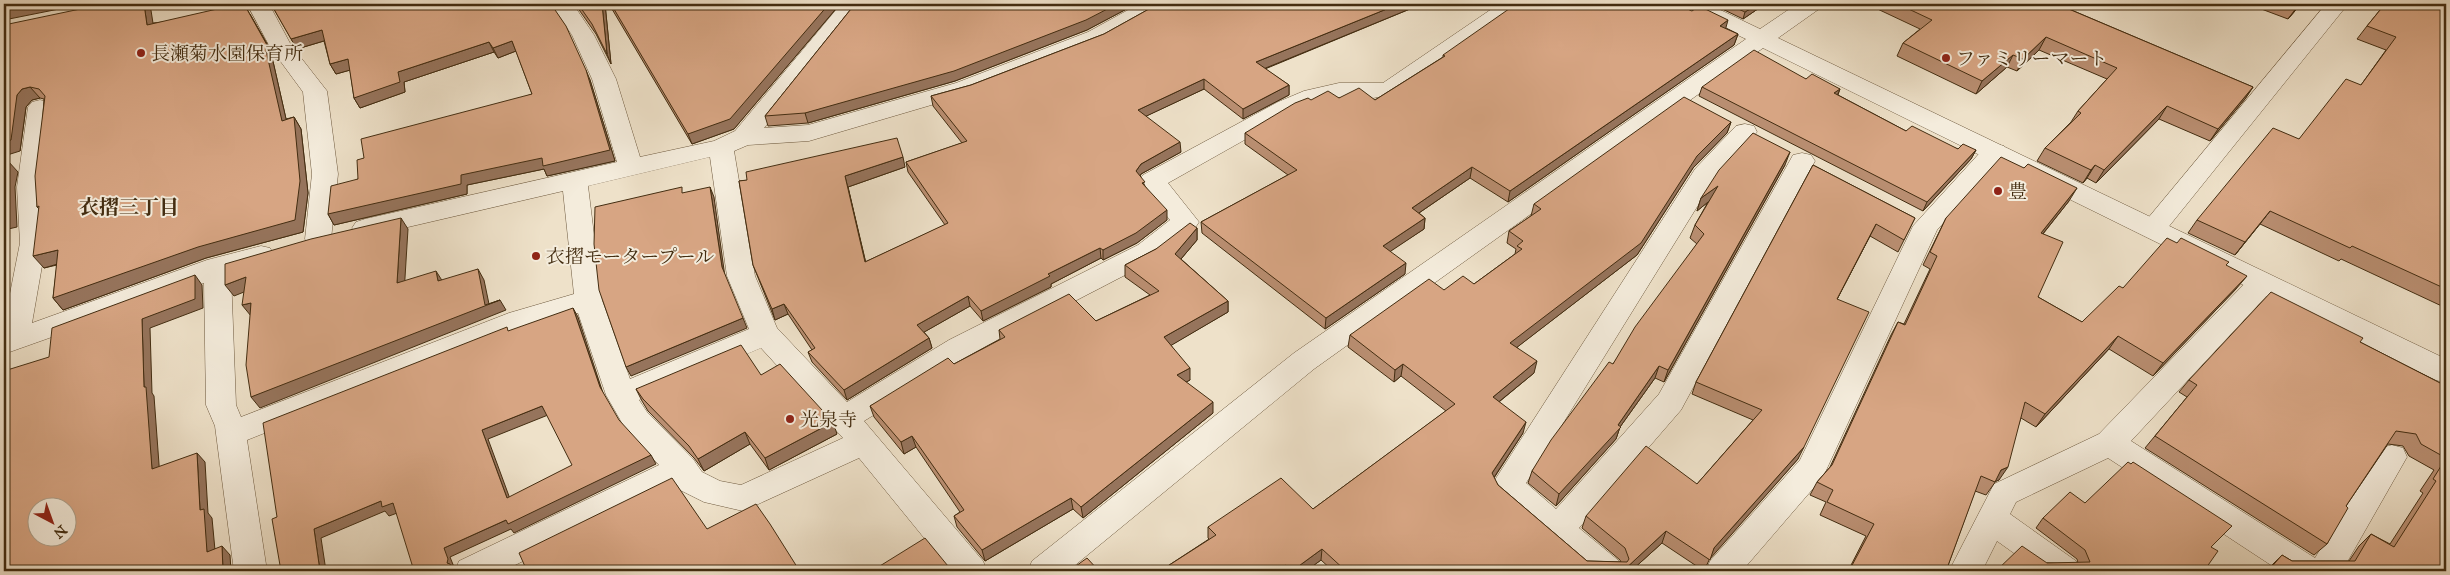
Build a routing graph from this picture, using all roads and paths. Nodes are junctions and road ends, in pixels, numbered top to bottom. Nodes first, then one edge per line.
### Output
1 (258, 4) edge
2 (562, 4) edge
3 (852, 4) edge
4 (1155, 4) edge
5 (1513, 4) edge
6 (1691, 4) edge
7 (1810, 4) edge
8 (2337, 4) edge
9 (1761, 40) junction
10 (1678, 97) junction
11 (40, 106) edge
12 (732, 142) junction
13 (1781, 151) junction
14 (1995, 152) junction
15 (630, 168) junction
16 (574, 180) junction
17 (2153, 229) junction
18 (300, 244) junction
19 (217, 267) junction
20 (2262, 283) junction
21 (588, 300) junction
22 (764, 334) junction
23 (9, 341) edge
24 (2446, 372) edge
25 (622, 395) junction
26 (844, 418) junction
27 (231, 434) junction
28 (863, 442) junction
29 (2110, 443) junction
30 (2392, 457) dead end
31 (682, 468) junction
32 (1992, 519) junction
33 (1557, 530) junction
34 (250, 571) edge
35 (471, 571) edge
36 (971, 571) edge
37 (1044, 571) edge
38 (1607, 571) edge
39 (1722, 571) edge
40 (1965, 571) edge
41 (2064, 571) edge
42 (2307, 571) edge
43 (2325, 571) edge

1 - 18 street
2 - 15 street
3 - 12 street
4 - 12 street
5 - 26 street
6 - 9 street
7 - 9 street
8 - 17 street
9 - 10 street
9 - 14 street
10 - 13 street
10 - 37 street
11 - 23 street
12 - 15 street
12 - 22 street
13 - 33 street
13 - 33 street
14 - 17 street
14 - 39 street
15 - 16 street
16 - 18 street
16 - 21 street
17 - 20 street
18 - 19 street
19 - 23 street
19 - 27 street
20 - 24 street
20 - 29 street
21 - 25 street
21 - 27 street
22 - 25 street
22 - 26 street
25 - 31 street
26 - 28 street
27 - 34 street
28 - 31 street
28 - 36 street
29 - 32 street
29 - 42 street
30 - 43 street
31 - 35 street
32 - 40 street
32 - 41 street
33 - 38 street

